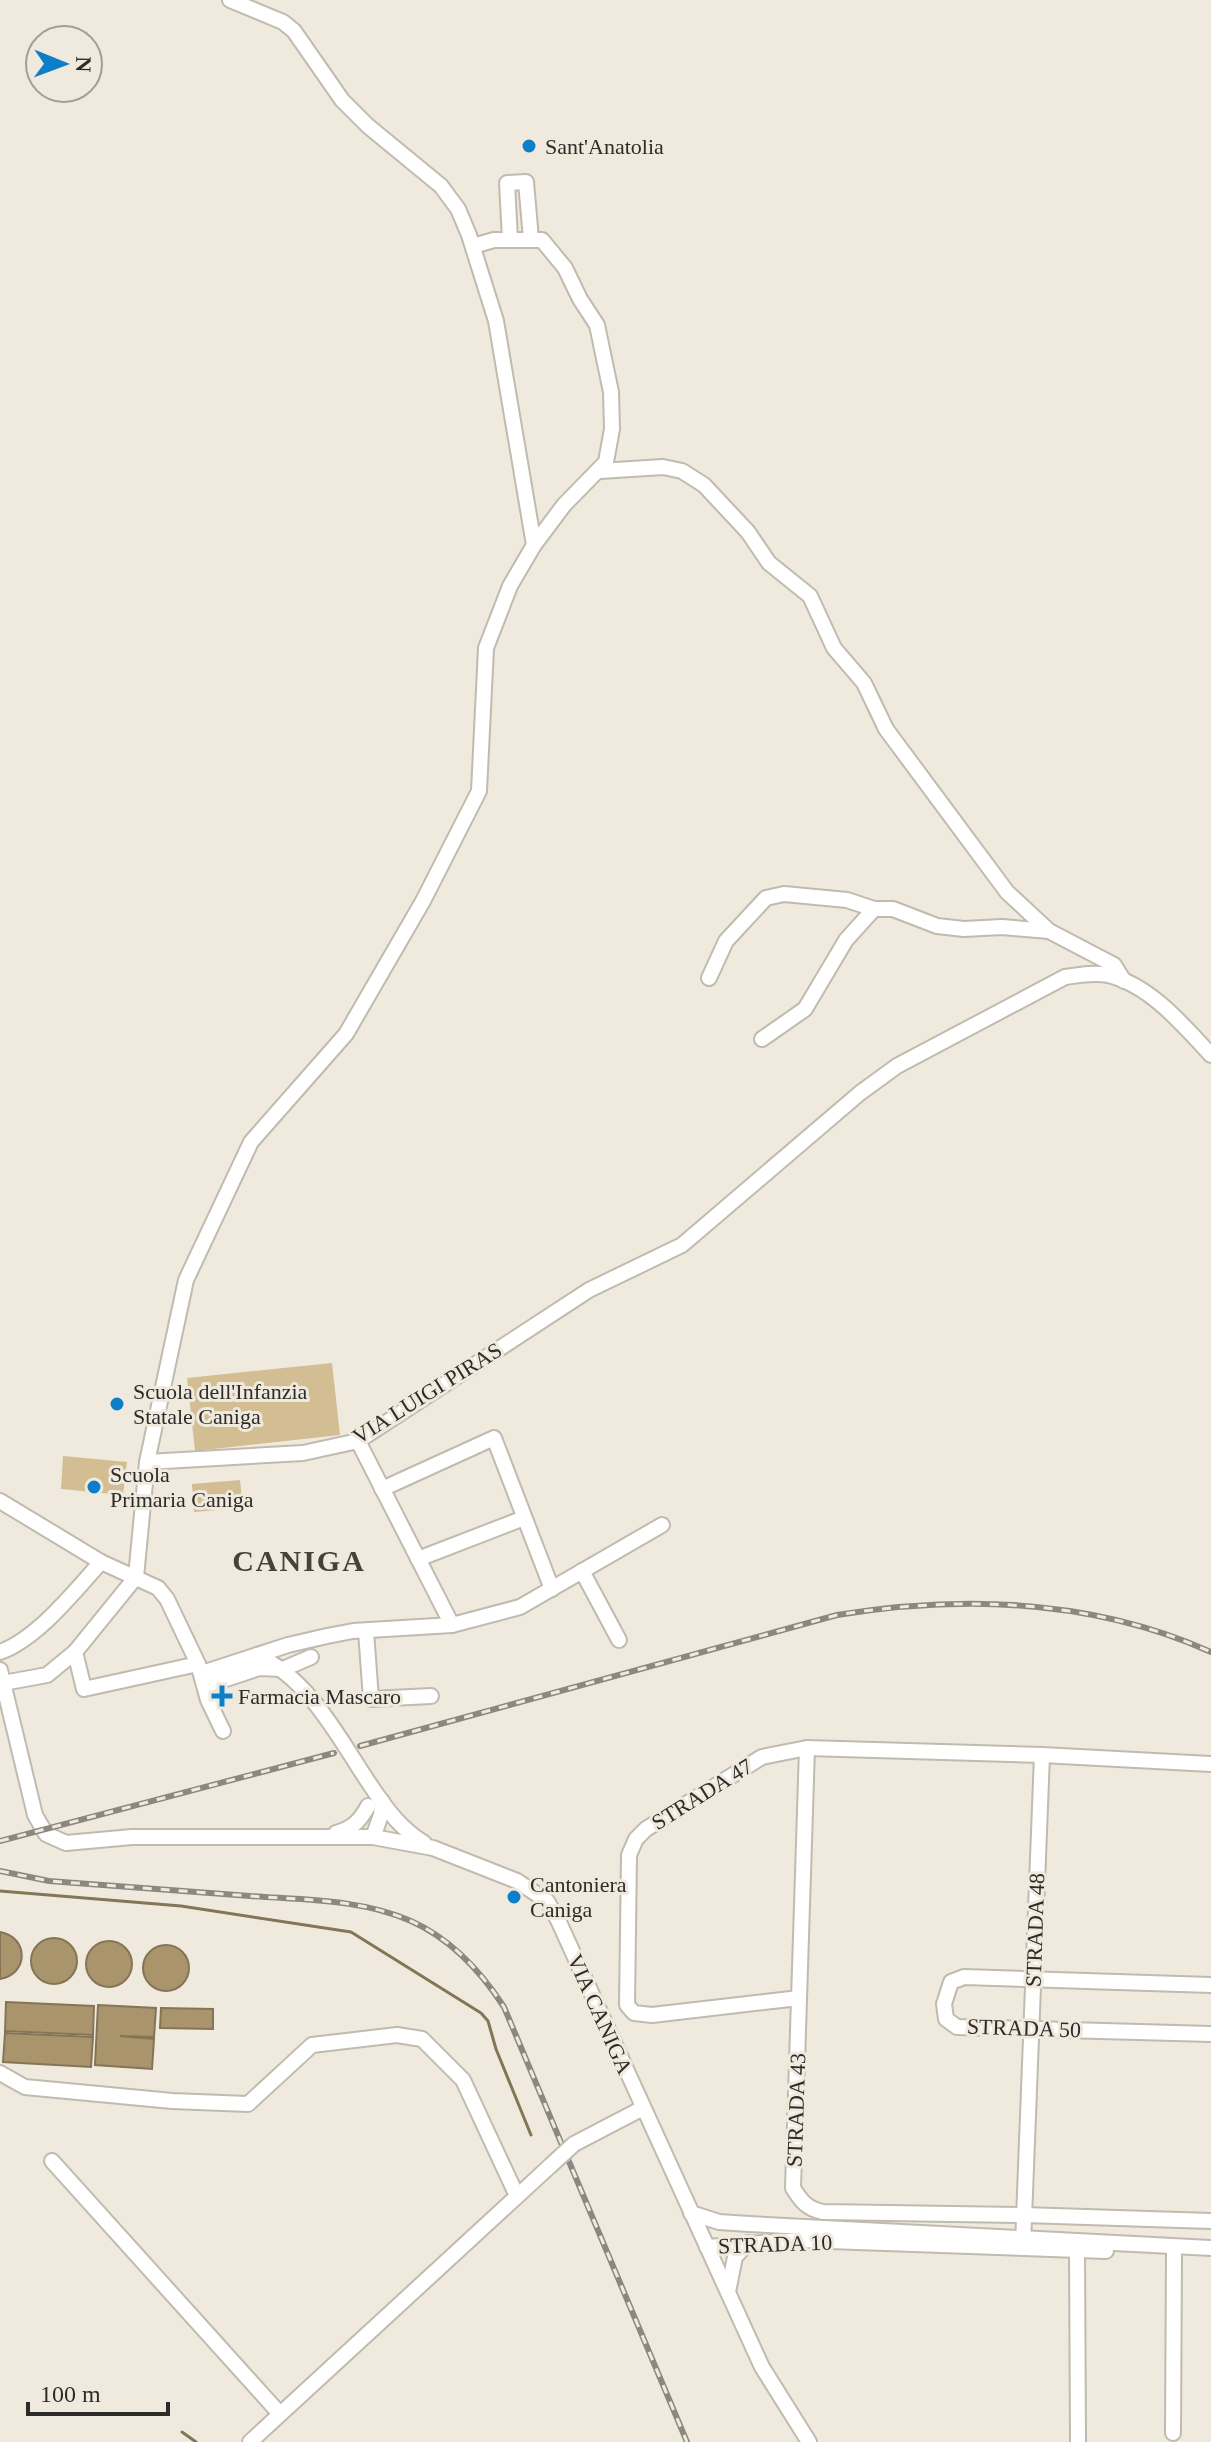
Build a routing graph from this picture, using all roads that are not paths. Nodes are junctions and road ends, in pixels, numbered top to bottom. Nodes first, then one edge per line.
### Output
1 (230, 0) edge
2 (510, 239) junction
3 (531, 239) junction
4 (473, 246) junction
5 (600, 471) junction
6 (534, 545) junction
7 (874, 909) junction
8 (1049, 931) junction
9 (709, 978) dead end
10 (1124, 981) junction
11 (762, 1039) dead end
12 (1211, 1055) edge
13 (358, 1441) junction
14 (147, 1462) junction
15 (382, 1489) junction
16 (0, 1501) edge
17 (524, 1518) junction
18 (662, 1525) dead end
19 (418, 1559) junction
20 (101, 1562) junction
21 (582, 1571) junction
22 (136, 1577) junction
23 (552, 1589) junction
24 (452, 1625) junction
25 (366, 1631) junction
26 (337, 1634) junction
27 (619, 1640) dead end
28 (296, 1644) junction
29 (0, 1652) edge
30 (75, 1652) junction
31 (257, 1655) junction
32 (311, 1657) junction
33 (283, 1669) junction
34 (202, 1674) junction
35 (2, 1676) edge
36 (307, 1692) junction
37 (431, 1696) dead end
38 (223, 1731) dead end
39 (807, 1748) junction
40 (1042, 1755) junction
41 (1211, 1764) edge
42 (375, 1804) junction
43 (373, 1837) junction
44 (321, 1838) junction
45 (433, 1848) junction
46 (1033, 1980) junction
47 (1211, 1985) edge
48 (799, 1998) junction
49 (1030, 2029) junction
50 (1211, 2034) edge
51 (0, 2073) edge
52 (643, 2108) junction
53 (52, 2161) dead end
54 (517, 2196) junction
55 (691, 2213) junction
56 (1024, 2215) junction
57 (1211, 2221) edge
58 (734, 2223) junction
59 (748, 2243) junction
60 (1023, 2243) junction
61 (707, 2247) junction
62 (1211, 2248) edge
63 (1077, 2250) junction
64 (1174, 2253) junction
65 (1211, 2255) edge
66 (728, 2293) junction
67 (280, 2414) junction
68 (1173, 2433) dead end
69 (250, 2442) edge
70 (809, 2442) edge
71 (1078, 2442) edge

1 - 4 street
2 - 3 street
2 - 3 street
2 - 4 street
3 - 5 street
4 - 6 street
5 - 6 street
5 - 8 street
6 - 14 street
7 - 8 street
7 - 9 street
7 - 11 street
8 - 10 street
10 - 12 street
10 - 13 street, VIA LUIGI PIRAS
13 - 14 street, VIA LUIGI PIRAS
13 - 15 street
14 - 22 street
15 - 17 street
15 - 19 street
16 - 20 street
17 - 19 street
17 - 23 street
18 - 21 street
19 - 24 street
20 - 22 street
20 - 29 street
21 - 23 street
21 - 27 street
22 - 30 street
22 - 34 street
23 - 24 street
24 - 25 street
25 - 26 street
25 - 37 street
26 - 28 street
26 - 32 street
28 - 31 street
28 - 33 street
30 - 34 street
30 - 35 street
31 - 33 street
31 - 34 street
32 - 33 street
32 - 36 street
33 - 34 street
33 - 36 street
34 - 38 street
35 - 44 street, VIA CANIGA
36 - 42 street
39 - 40 street, STRADA 47
39 - 48 street, STRADA 43
39 - 48 street, STRADA 47
40 - 41 street, STRADA 47
40 - 46 street, STRADA 48
42 - 43 street
42 - 44 street
42 - 45 street
43 - 44 street, VIA CANIGA
43 - 45 street, VIA CANIGA
45 - 52 street, VIA CANIGA
46 - 47 street, STRADA 50
46 - 49 street, STRADA 48
46 - 49 street, STRADA 50
48 - 56 street, STRADA 43
49 - 50 street, STRADA 50
49 - 56 street, STRADA 48
51 - 54 street
52 - 54 street, bridge
52 - 55 street, VIA CANIGA
53 - 67 street
54 - 67 street
55 - 58 street
55 - 61 street, VIA CANIGA
56 - 57 street, STRADA 43
56 - 60 street, STRADA 48
58 - 60 street, STRADA 10
58 - 61 street, STRADA 10
59 - 60 street, STRADA 10
59 - 61 street, STRADA 10
59 - 66 street
60 - 62 street, STRADA 10
60 - 63 street, STRADA 10
61 - 66 street, VIA CANIGA
63 - 64 street, STRADA 10
63 - 71 street
64 - 65 street, STRADA 10
64 - 68 street
66 - 70 street, VIA CANIGA
67 - 69 street

